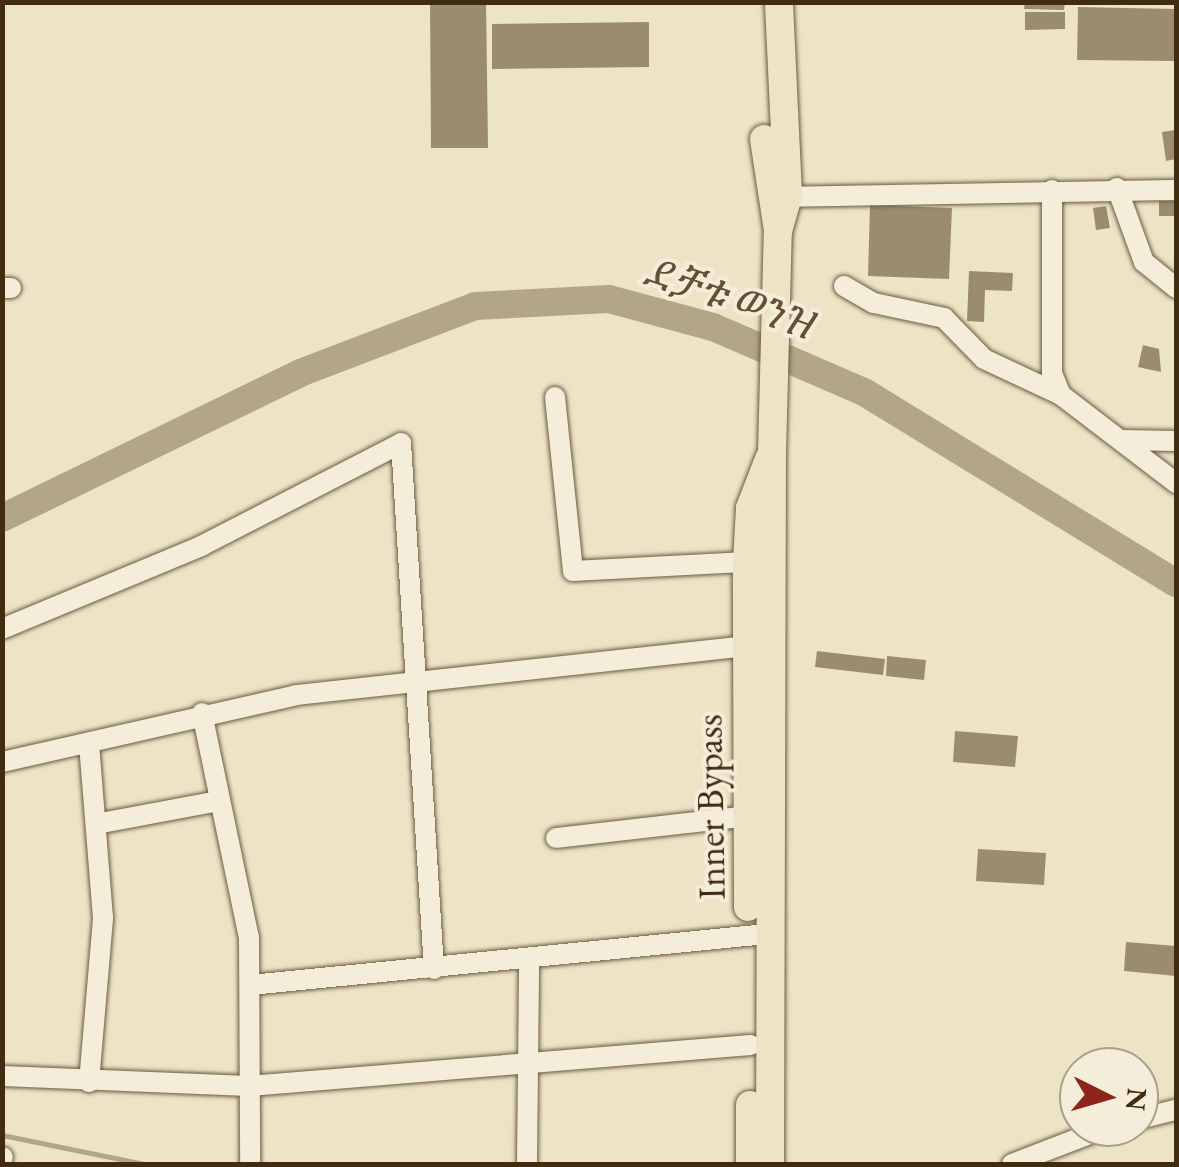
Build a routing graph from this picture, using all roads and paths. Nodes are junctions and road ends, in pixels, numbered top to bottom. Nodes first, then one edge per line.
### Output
1 (761, 2) edge
2 (778, 2) edge
3 (1117, 188) junction
4 (1052, 190) junction
5 (1176, 190) edge
6 (778, 196) junction
7 (844, 286) dead end
8 (1176, 288) edge
9 (1052, 364) junction
10 (1028, 380) junction
11 (1060, 396) junction
12 (555, 397) dead end
13 (1121, 440) junction
14 (1176, 441) edge
15 (772, 453) junction
16 (1176, 482) edge
17 (747, 562) junction
18 (2, 629) edge
19 (746, 646) junction
20 (418, 681) junction
21 (202, 713) junction
22 (89, 743) junction
23 (2, 762) edge
24 (219, 801) junction
25 (756, 816) junction
26 (100, 823) junction
27 (556, 838) dead end
28 (757, 936) junction
29 (529, 961) junction
30 (434, 969) junction
31 (250, 985) junction
32 (750, 1045) junction
33 (528, 1070) junction
34 (2, 1076) edge
35 (88, 1082) junction
36 (249, 1086) junction
37 (1059, 1146) edge
38 (250, 1164) edge
39 (527, 1164) edge
40 (750, 1164) edge
41 (770, 1164) edge
42 (1012, 1164) edge

1 - 6 main road, Inner Bypass
2 - 6 main road, Inner Bypass
3 - 4 street
3 - 5 street
3 - 8 street
4 - 6 street
4 - 9 street
6 - 15 main road, Inner Bypass
7 - 10 street
9 - 10 street
9 - 11 street
10 - 11 street
11 - 13 street
12 - 17 street
13 - 14 street
13 - 16 street
15 - 17 main road, Inner Bypass
15 - 25 main road, Inner Bypass
17 - 19 main road, Inner Bypass
18 - 20 street
19 - 20 street
19 - 25 main road, Inner Bypass
20 - 21 street
20 - 30 street
21 - 22 street
21 - 24 street
22 - 23 street
22 - 26 street
24 - 26 street
24 - 31 street
25 - 27 street
25 - 28 main road, Inner Bypass
26 - 35 street
28 - 29 street
28 - 32 main road, Inner Bypass
28 - 41 main road, Inner Bypass
29 - 30 street
29 - 33 street
30 - 31 street
31 - 36 street
32 - 33 street
32 - 40 main road, Inner Bypass
33 - 36 street
33 - 39 street
34 - 35 street
35 - 36 street
36 - 38 street
37 - 42 street

